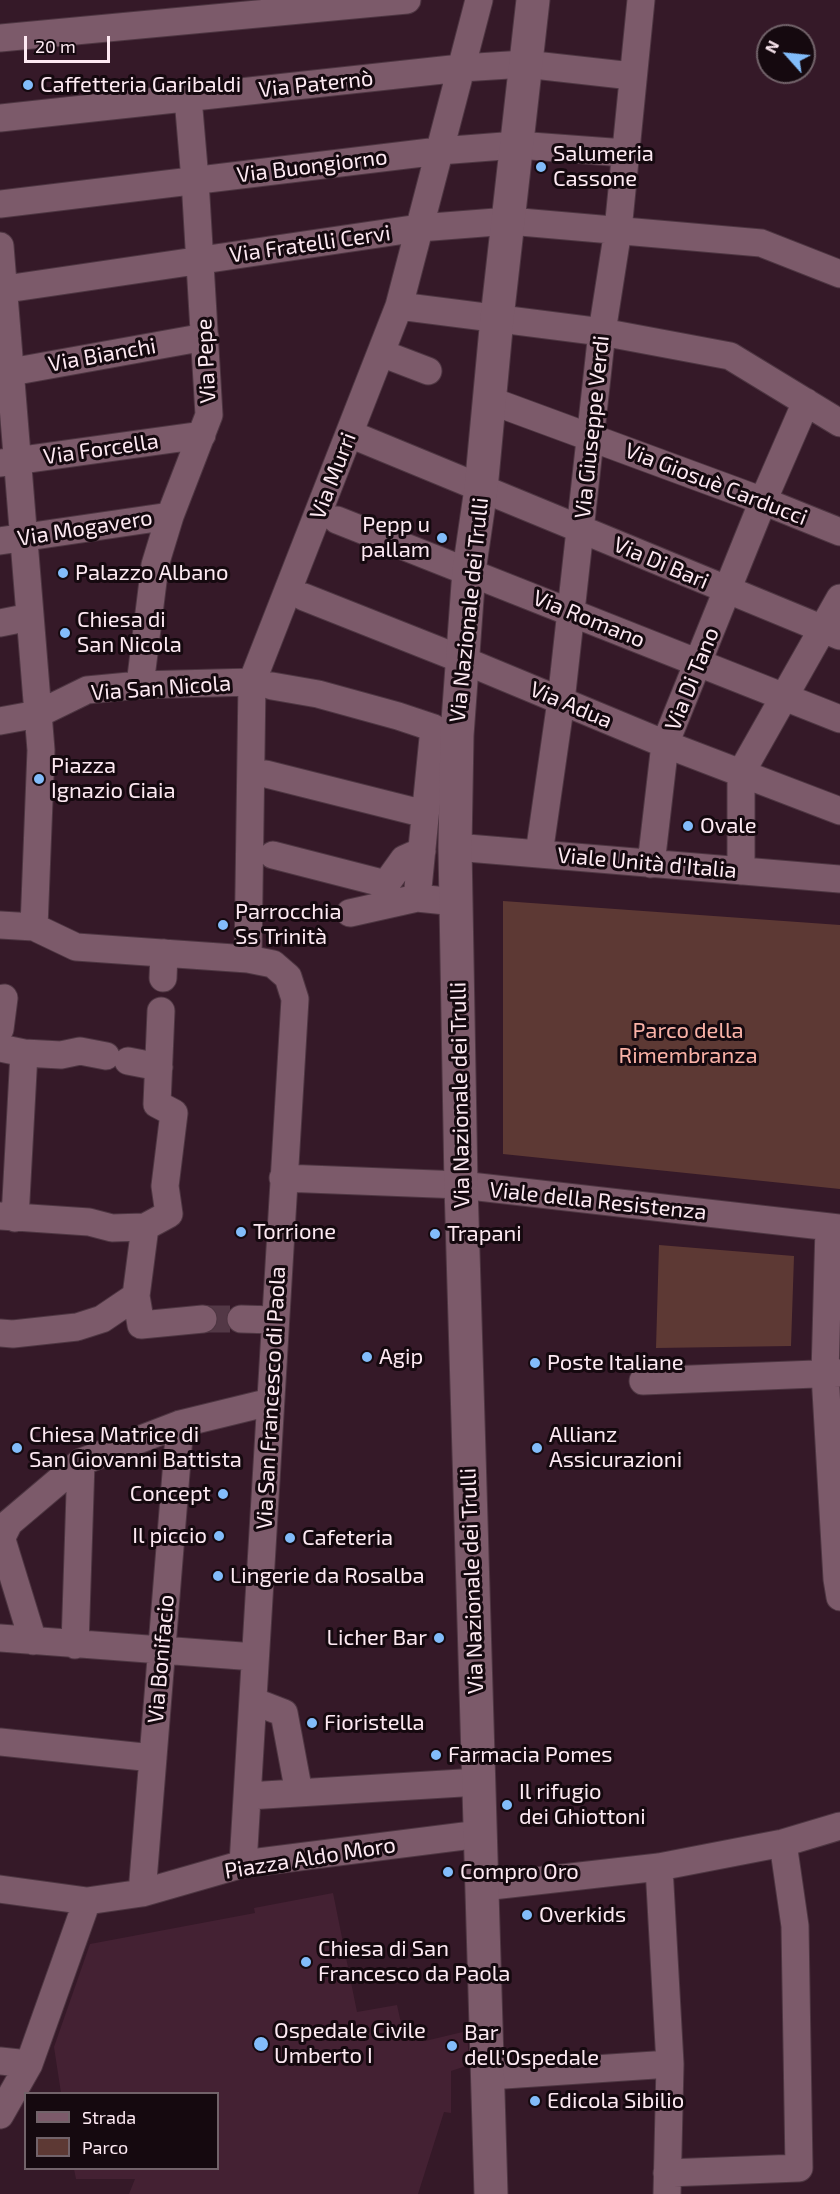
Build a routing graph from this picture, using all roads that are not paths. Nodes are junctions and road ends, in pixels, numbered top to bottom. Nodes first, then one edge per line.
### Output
1 (407, 0) edge
2 (479, 0) edge
3 (532, 0) edge
4 (641, 0) edge
5 (367, 2) edge
6 (271, 6) edge
7 (177, 10) edge
8 (0, 38) edge
9 (525, 64) junction
10 (461, 68) junction
11 (632, 76) junction
12 (188, 98) junction
13 (0, 118) edge
14 (517, 145) junction
15 (439, 152) junction
16 (625, 153) junction
17 (195, 180) junction
18 (0, 204) edge
19 (509, 221) junction
20 (419, 228) junction
21 (618, 230) junction
22 (0, 246) edge
23 (200, 260) junction
24 (840, 274) edge
25 (2, 290) edge
26 (399, 306) junction
27 (497, 318) junction
28 (602, 332) junction
29 (205, 337) junction
30 (381, 353) junction
31 (428, 371) dead end
32 (5, 373) edge
33 (489, 400) junction
34 (806, 402) junction
35 (840, 423) edge
36 (350, 434) junction
37 (202, 435) junction
38 (591, 436) junction
39 (9, 462) edge
40 (480, 489) junction
41 (763, 501) junction
42 (171, 516) junction
43 (337, 520) dead end
44 (581, 529) junction
45 (840, 532) edge
46 (12, 539) edge
47 (469, 571) junction
48 (728, 590) junction
49 (304, 597) dead end
50 (840, 598) edge
51 (571, 612) junction
52 (30, 617) junction
53 (0, 623) edge
54 (831, 633) edge
55 (463, 660) junction
56 (698, 663) junction
57 (262, 684) junction
58 (140, 685) junction
59 (784, 696) junction
60 (561, 701) junction
61 (38, 714) junction
62 (840, 719) edge
63 (0, 721) edge
64 (665, 744) junction
65 (741, 773) junction
66 (266, 774) dead end
67 (840, 811) edge
68 (425, 814) junction
69 (455, 847) junction
70 (422, 851) junction
71 (539, 854) junction
72 (273, 855) dead end
73 (651, 864) junction
74 (741, 871) junction
75 (840, 879) edge
76 (417, 898) junction
77 (456, 902) junction
78 (350, 913) dead end
79 (0, 925) edge
80 (34, 927) junction
81 (248, 959) junction
82 (4, 998) dead end
83 (161, 1011) dead end
84 (0, 1029) edge
85 (12, 1051) edge
86 (159, 1067) junction
87 (284, 1178) junction
88 (461, 1185) junction
89 (7, 1217) edge
90 (145, 1227) junction
91 (834, 1228) edge
92 (136, 1296) junction
93 (203, 1319) tunnel mouth
94 (241, 1319) tunnel mouth
95 (275, 1320) junction
96 (0, 1334) edge
97 (833, 1373) edge
98 (644, 1381) dead end
99 (270, 1402) junction
100 (180, 1425) junction
101 (81, 1462) junction
102 (3, 1532) edge
103 (840, 1597) edge
104 (33, 1641) junction
105 (75, 1645) junction
106 (2, 1646) edge
107 (162, 1650) junction
108 (255, 1657) junction
109 (253, 1701) junction
110 (0, 1742) edge
111 (153, 1758) junction
112 (478, 1782) junction
113 (299, 1793) junction
114 (248, 1796) junction
115 (840, 1826) edge
116 (480, 1834) junction
117 (783, 1844) junction
118 (243, 1864) junction
119 (658, 1867) junction
120 (483, 1887) junction
121 (0, 1888) edge
122 (142, 1893) junction
123 (87, 1901) junction
124 (0, 2061) edge
125 (28, 2064) junction
126 (670, 2064) junction
127 (489, 2076) junction
128 (0, 2115) edge
129 (667, 2184) edge
130 (491, 2194) edge

1 - 5 street
2 - 10 street, Via Murri
3 - 9 street, Via Nazionale dei Trulli
4 - 11 street, Via Giuseppe Verdi
5 - 6 street
6 - 7 street
7 - 8 street
9 - 10 street, Via Paternò
9 - 11 street, Via Paternò
9 - 14 street, Via Nazionale dei Trulli
10 - 12 street, Via Paternò
10 - 15 street, Via Murri
11 - 16 street, Via Giuseppe Verdi
12 - 13 street, Via Paternò
12 - 17 street, Via Pepe
14 - 15 street, Via Buongiorno
14 - 16 street, Via Buongiorno
14 - 19 street, Via Nazionale dei Trulli
15 - 17 street, Via Buongiorno
15 - 20 street, Via Murri
16 - 21 street, Via Giuseppe Verdi
17 - 18 street, Via Buongiorno
17 - 23 street, Via Pepe
19 - 20 street, Via Fratelli Cervi
19 - 21 street, Via Fratelli Cervi
19 - 27 street, Via Nazionale dei Trulli
20 - 23 street, Via Fratelli Cervi
20 - 26 street, Via Murri
21 - 24 street, Via Fratelli Cervi
21 - 28 street, Via Giuseppe Verdi
22 - 25 street
23 - 25 street, Via Fratelli Cervi
23 - 29 street, Via Pepe
25 - 32 street
26 - 27 street
26 - 30 street, Via Murri
27 - 28 street
27 - 33 street, Via Nazionale dei Trulli
28 - 34 street
28 - 38 street, Via Giuseppe Verdi
29 - 32 street, Via Bianchi
29 - 37 street, Via Pepe
30 - 31 street
30 - 36 street, Via Murri
32 - 39 street
33 - 38 street, Via Giosuè Carducci
33 - 40 street, Via Nazionale dei Trulli
34 - 35 street
34 - 41 street, Via Di Tano
36 - 40 street, Via Di Bari
36 - 57 street, Via Murri
37 - 39 street, Via Forcella
37 - 42 street, Via Pepe
38 - 41 street, Via Giosuè Carducci
38 - 44 street, Via Giuseppe Verdi
39 - 46 street
40 - 44 street, Via Di Bari
40 - 47 street, Via Nazionale dei Trulli
41 - 45 street, Via Giosuè Carducci
41 - 48 street, Via Di Tano
42 - 46 street, Via Mogavero
42 - 58 street, Via Pepe
43 - 47 street, Via Romano
44 - 48 street, Via Di Bari
44 - 51 street, Via Giuseppe Verdi
46 - 52 street
47 - 51 street, Via Romano
47 - 55 street, Via Nazionale dei Trulli
48 - 54 street, Via Di Bari
48 - 56 street, Via Di Tano
49 - 55 street, Via Adua
50 - 54 street
51 - 56 street, Via Romano
51 - 60 street, Via Giuseppe Verdi
52 - 53 street
52 - 61 street
54 - 59 street
55 - 60 street, Via Adua
55 - 69 street, Via Nazionale dei Trulli
56 - 59 street, Via Romano
56 - 64 street, Via Di Tano
57 - 58 street, Via San Nicola
57 - 68 street, Via San Nicola
57 - 81 street, Via Murri
58 - 61 street, Via San Nicola
59 - 62 street, Via Romano
59 - 65 street
60 - 64 street, Via Adua
60 - 71 street, Via Giuseppe Verdi
61 - 63 street
61 - 80 street
64 - 65 street, Via Adua
64 - 73 street, Via Di Tano
65 - 67 street, Via Adua
65 - 74 street
66 - 68 street
68 - 70 street
69 - 71 street, Viale Unità d'Italia
69 - 77 street, Via Nazionale dei Trulli
70 - 72 street
70 - 76 street
71 - 73 street, Viale Unità d'Italia
73 - 74 street, Viale Unità d'Italia
74 - 75 street, Viale Unità d'Italia
76 - 77 street
76 - 78 street
77 - 88 street, Via Nazionale dei Trulli
79 - 80 street
80 - 81 street, Via San Francesco di Paola
81 - 87 street, Via San Francesco di Paola
82 - 84 street
83 - 86 street
85 - 86 street
85 - 89 street
86 - 90 street
87 - 88 street, Viale della Resistenza
87 - 95 street, Via San Francesco di Paola
88 - 91 street, Viale della Resistenza
88 - 112 street, Via Nazionale dei Trulli
89 - 90 street
90 - 92 street
91 - 97 street
92 - 93 street
92 - 96 street
94 - 95 street
95 - 99 street, Via San Francesco di Paola
97 - 98 street
97 - 103 street
99 - 100 street
99 - 108 street, Via San Francesco di Paola
100 - 101 street
100 - 107 street, Via Bonifacio
101 - 102 street
101 - 105 street
102 - 104 street
104 - 105 street
104 - 106 street
105 - 107 street
107 - 108 street
107 - 111 street, Via Bonifacio
108 - 109 street, Via San Francesco di Paola
109 - 113 street
109 - 114 street, Via San Francesco di Paola
110 - 111 street
111 - 122 street, Via Bonifacio
112 - 113 street
112 - 116 street, Via Nazionale dei Trulli
113 - 114 street
114 - 118 street, Via San Francesco di Paola
115 - 117 street
116 - 118 street, Piazza Aldo Moro
116 - 120 street, Via Nazionale dei Trulli
117 - 119 street
117 - 129 street
118 - 122 street, Piazza Aldo Moro
119 - 120 street
119 - 126 street
120 - 127 street, Via Nazionale dei Trulli
121 - 123 street, Piazza Aldo Moro
122 - 123 street, Piazza Aldo Moro
123 - 125 street
124 - 125 street
125 - 128 street
126 - 127 street
126 - 129 street
127 - 130 street, Via Nazionale dei Trulli

